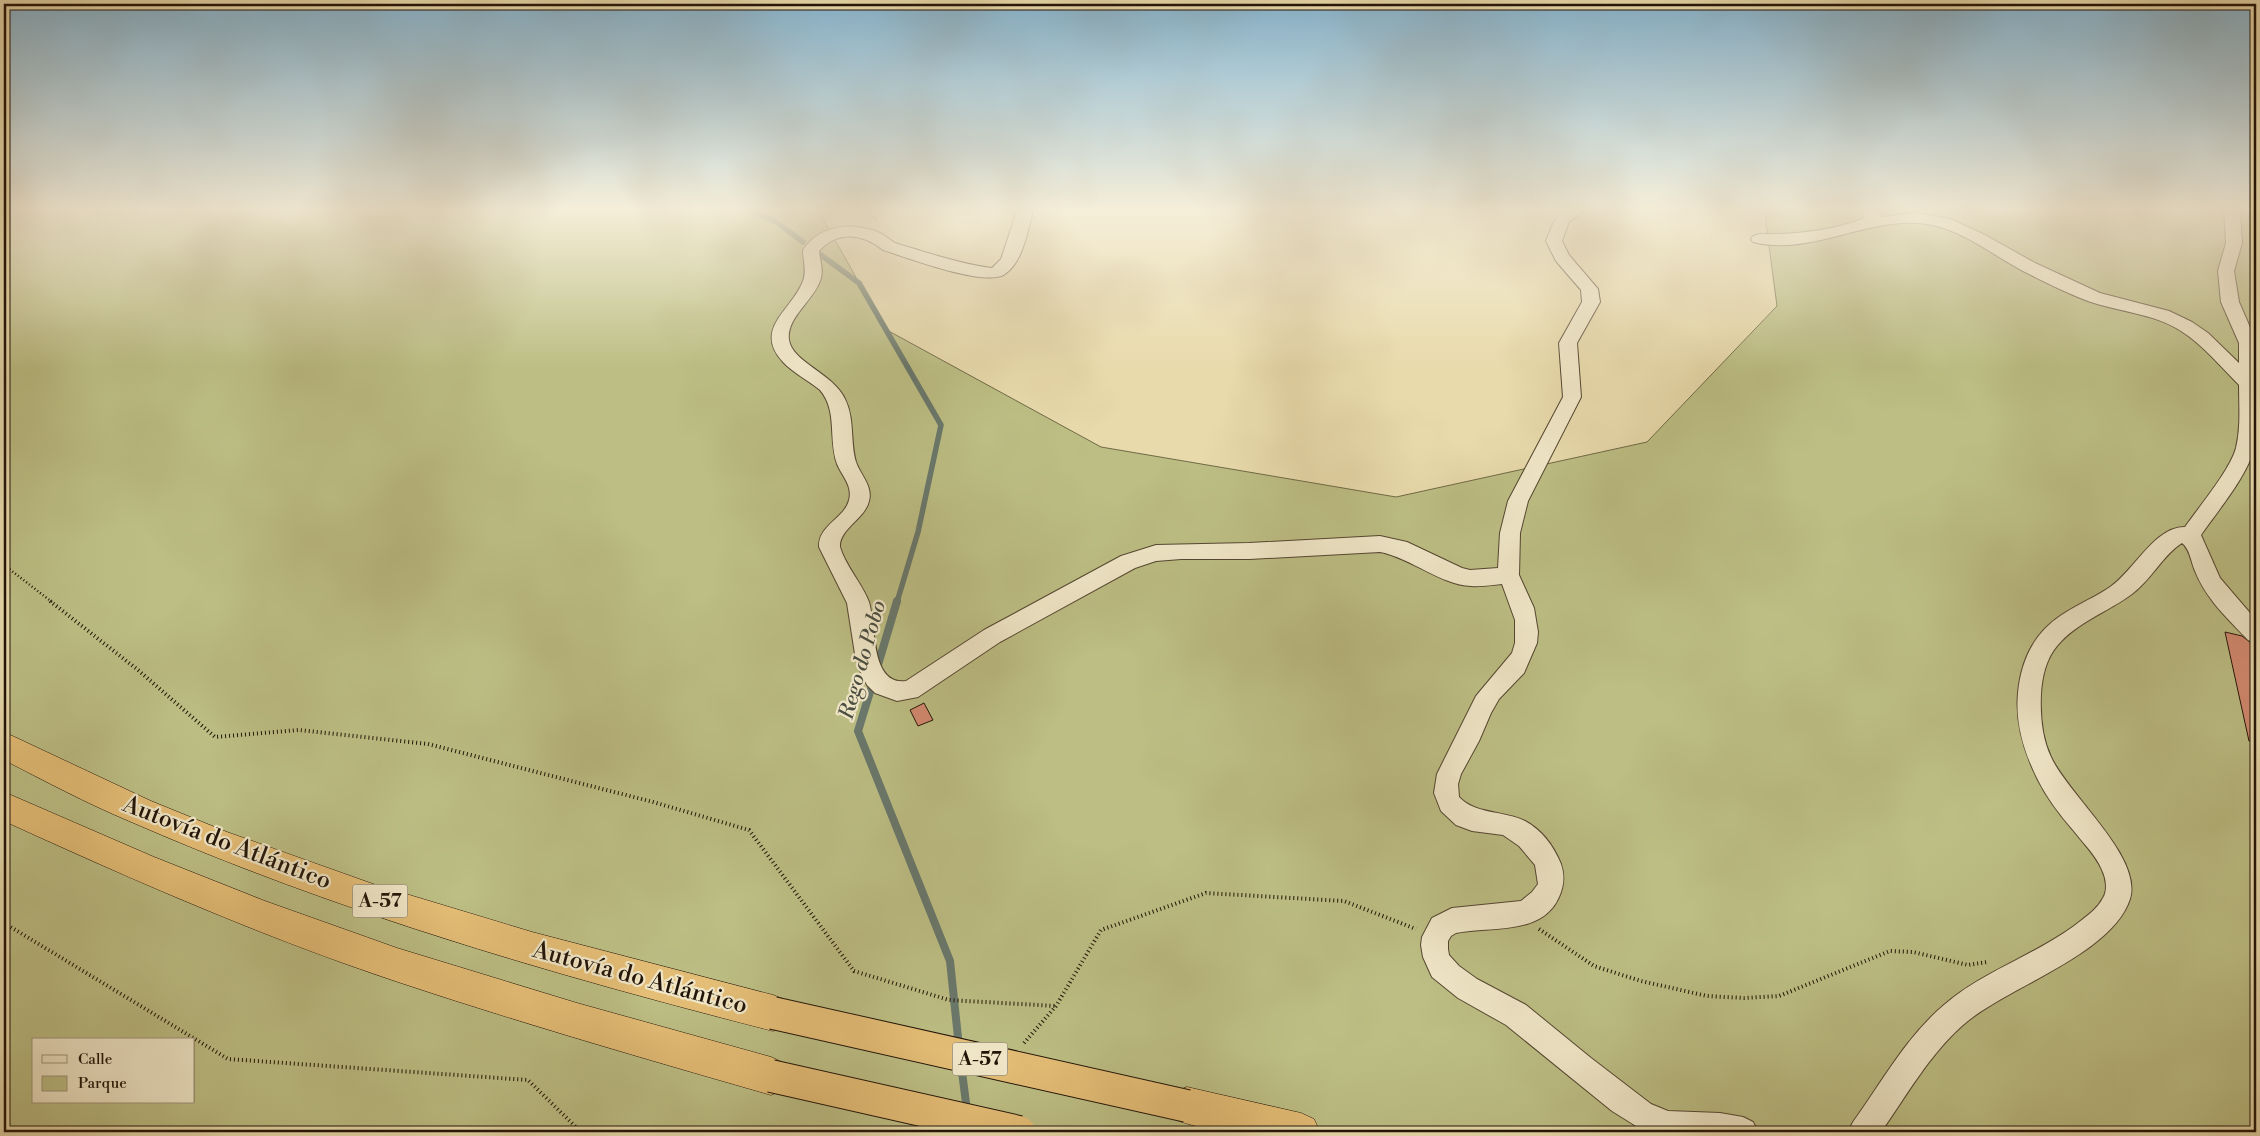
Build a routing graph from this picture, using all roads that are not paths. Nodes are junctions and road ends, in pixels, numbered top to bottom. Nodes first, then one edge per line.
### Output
1 (812, 261) edge
2 (935, 261) edge
3 (1008, 261) edge
4 (1565, 261) edge
5 (2019, 261) edge
6 (2229, 261) edge
7 (2248, 382) junction
8 (2190, 536) junction
9 (1508, 575) junction
10 (2256, 634) edge
11 (4, 745) edge
12 (4, 806) edge
13 (1018, 1132) edge
14 (1301, 1132) edge
15 (1743, 1132) edge
16 (1863, 1132) edge

1 - 9 street
2 - 3 street
4 - 9 street
5 - 7 street
6 - 7 street
7 - 8 street
8 - 10 street
8 - 16 street
9 - 15 street
11 - 14 highway, Autovía do Atlántico / A-57, bridge
12 - 13 highway, A-57, bridge

